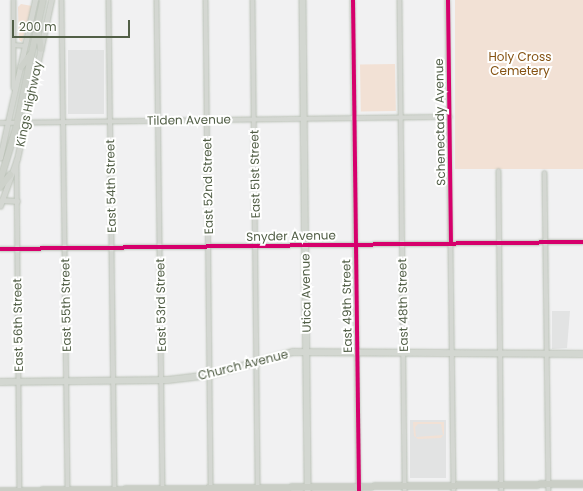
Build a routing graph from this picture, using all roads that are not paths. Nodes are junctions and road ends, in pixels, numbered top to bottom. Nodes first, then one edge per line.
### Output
1 (14, 0) edge
2 (35, 0) edge
3 (43, 0) edge
4 (51, 0) edge
5 (62, 0) edge
6 (109, 0) edge
7 (157, 0) edge
8 (206, 0) edge
9 (253, 0) edge
10 (303, 0) edge
11 (353, 0) edge
12 (400, 0) edge
13 (448, 0) edge
14 (38, 24) junction
15 (14, 45) junction
16 (25, 46) junction
17 (41, 49) junction
18 (32, 52) junction
19 (21, 67) junction
20 (14, 99) junction
21 (450, 117) junction
22 (401, 118) junction
23 (304, 119) junction
24 (354, 119) junction
25 (207, 120) junction
26 (254, 120) junction
27 (110, 121) junction
28 (159, 121) junction
29 (9, 122) junction
30 (17, 122) junction
31 (25, 122) junction
32 (64, 122) junction
33 (0, 123) edge
34 (0, 158) edge
35 (17, 159) junction
36 (498, 171) dead end
37 (545, 173) dead end
38 (10, 175) junction
39 (0, 181) edge
40 (0, 187) edge
41 (2, 200) junction
42 (16, 201) junction
43 (0, 206) edge
44 (546, 242) junction
45 (583, 242) edge
46 (451, 244) junction
47 (500, 244) junction
48 (356, 245) junction
49 (403, 245) junction
50 (256, 246) junction
51 (306, 246) junction
52 (160, 247) junction
53 (209, 247) junction
54 (65, 248) junction
55 (112, 248) junction
56 (0, 249) edge
57 (17, 249) junction
58 (307, 352) junction
59 (357, 353) junction
60 (404, 353) junction
61 (452, 353) junction
62 (501, 354) junction
63 (547, 354) junction
64 (583, 354) edge
65 (257, 362) junction
66 (210, 375) junction
67 (162, 380) junction
68 (0, 382) edge
69 (18, 382) junction
70 (67, 382) junction
71 (113, 382) junction
72 (583, 484) edge
73 (454, 488) edge
74 (502, 488) edge
75 (549, 488) edge
76 (258, 489) edge
77 (308, 489) edge
78 (359, 489) edge
79 (405, 489) edge
80 (114, 490) edge
81 (163, 490) edge
82 (212, 490) edge
83 (0, 491) edge
84 (20, 491) edge
85 (68, 491) edge

1 - 15 street
2 - 16 street, Kings Highway
3 - 14 main road, Kings Highway
4 - 17 street, Kings Highway
5 - 32 street, East 55th Street
6 - 27 street, East 54th Street
7 - 28 street, East 53rd Street
8 - 25 street, East 52nd Street
9 - 26 street, East 51st Street
10 - 23 main road, Utica Avenue
11 - 24 street, East 49th Street
12 - 22 street, East 48th Street
13 - 21 street, Schenectady Avenue
14 - 17 main road
14 - 18 main road, Kings Highway
15 - 16 street
15 - 20 street
16 - 19 street, Kings Highway
17 - 31 street, Kings Highway
18 - 19 main road
18 - 30 main road, Kings Highway
19 - 20 street, Kings Highway
20 - 29 street, Kings Highway
21 - 22 street, Tilden Avenue
21 - 46 street, Schenectady Avenue
22 - 24 street, Tilden Avenue
22 - 49 street, East 48th Street
23 - 24 street, Tilden Avenue
23 - 26 street, Tilden Avenue
23 - 51 main road, Utica Avenue
24 - 48 street, East 49th Street
25 - 26 street, Tilden Avenue
25 - 28 street, Tilden Avenue
25 - 53 street, East 52nd Street
26 - 50 street, East 51st Street
27 - 28 street, Tilden Avenue
27 - 32 street, Tilden Avenue
27 - 55 street, East 54th Street
28 - 52 street, East 53rd Street
29 - 30 street, Tilden Avenue
29 - 33 street, Tilden Avenue
29 - 34 street, Kings Highway
30 - 31 street, Tilden Avenue
30 - 39 main road, Kings Highway
31 - 32 street, Tilden Avenue
31 - 35 street, Kings Highway
32 - 54 street, East 55th Street
35 - 38 street, Kings Highway
35 - 42 street, East 56th Street
36 - 47 street
37 - 44 street
38 - 40 main road
38 - 41 street, Kings Highway
41 - 42 street
41 - 43 street, Kings Highway
42 - 57 street, East 56th Street
44 - 45 street, Snyder Avenue
44 - 47 street, Snyder Avenue
44 - 63 street
46 - 47 street, Snyder Avenue
46 - 49 street, Snyder Avenue
46 - 61 street, Schenectady Avenue
47 - 62 street
48 - 49 street, Snyder Avenue
48 - 51 street, Snyder Avenue
48 - 59 street, East 49th Street
49 - 60 street, East 48th Street
50 - 51 street, Snyder Avenue
50 - 53 street, Snyder Avenue
50 - 65 street, East 51st Street
51 - 58 main road, Utica Avenue
52 - 53 street, Snyder Avenue
52 - 55 street, Snyder Avenue
52 - 67 street, East 53rd Street
53 - 66 street, East 52nd Street
54 - 55 street, Snyder Avenue
54 - 57 street, Snyder Avenue
54 - 70 street, East 55th Street
55 - 71 street, East 54th Street
56 - 57 street, Snyder Avenue
57 - 69 street, East 56th Street
58 - 59 main road, Church Avenue
58 - 65 main road, Church Avenue
58 - 77 main road, Utica Avenue
59 - 60 main road, Church Avenue
59 - 78 street, East 49th Street
60 - 61 main road, Church Avenue
60 - 79 street, East 48th Street
61 - 62 main road, Church Avenue
61 - 73 street, Schenectady Avenue
62 - 63 main road, Church Avenue
62 - 74 street
63 - 64 main road, Church Avenue
63 - 75 street
65 - 66 main road, Church Avenue
65 - 76 street, East 51st Street
66 - 67 main road, Church Avenue
66 - 82 street, East 52nd Street
67 - 71 main road, Church Avenue
67 - 81 street, East 53rd Street
68 - 69 main road, Church Avenue
69 - 70 main road, Church Avenue
69 - 84 street, East 56th Street
70 - 71 main road, Church Avenue
70 - 85 street, East 55th Street
71 - 80 street, East 54th Street
72 - 75 highway
73 - 74 highway
73 - 79 highway
74 - 75 highway
76 - 77 highway
76 - 82 highway
77 - 78 highway
78 - 79 highway
80 - 81 highway
80 - 85 highway
81 - 82 highway
83 - 84 highway
84 - 85 highway

